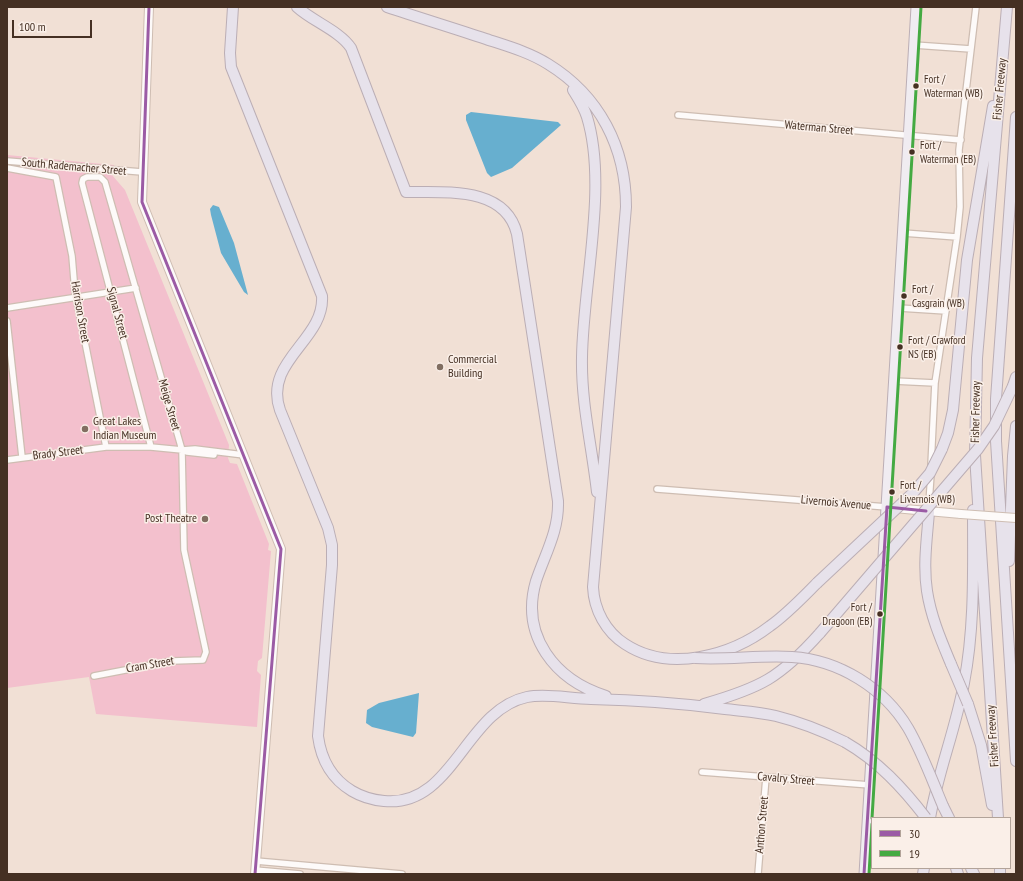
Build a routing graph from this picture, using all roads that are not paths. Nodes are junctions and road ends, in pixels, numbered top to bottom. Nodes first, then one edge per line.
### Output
1 (149, 7) edge
2 (233, 7) edge
3 (297, 7) edge
4 (387, 7) edge
5 (916, 7) edge
6 (976, 7) edge
7 (1007, 10) edge
8 (914, 45) junction
9 (971, 49) junction
10 (560, 73) junction
11 (678, 115) dead end
12 (1016, 117) edge
13 (908, 135) junction
14 (961, 140) junction
15 (7, 161) edge
16 (7, 168) edge
17 (142, 172) junction
18 (83, 179) joint
19 (903, 233) junction
20 (957, 237) junction
21 (136, 288) junction
22 (112, 292) junction
23 (77, 298) junction
24 (7, 308) edge
25 (899, 308) junction
26 (946, 311) junction
27 (7, 321) edge
28 (894, 381) junction
29 (1014, 382) edge
30 (934, 383) junction
31 (1016, 426) edge
32 (106, 446) junction
33 (152, 447) junction
34 (182, 450) junction
35 (244, 455) junction
36 (975, 455) junction
37 (22, 458) junction
38 (7, 460) edge
39 (657, 489) dead end
40 (887, 507) junction
41 (929, 512) junction
42 (599, 516) junction
43 (1016, 518) edge
44 (1007, 614) junction
45 (204, 658) joint
46 (695, 658) junction
47 (94, 676) dead end
48 (611, 698) junction
49 (700, 705) junction
50 (1016, 761) edge
51 (702, 772) dead end
52 (766, 777) junction
53 (870, 786) junction
54 (925, 817) edge
55 (930, 817) edge
56 (948, 817) edge
57 (994, 817) edge
58 (998, 817) edge
59 (256, 861) junction
60 (255, 872) edge
61 (354, 872) edge
62 (300, 874) edge
63 (402, 874) edge
64 (758, 874) edge
65 (864, 874) edge

1 - 17 main road
2 - 48 highway
3 - 48 highway
4 - 10 highway
5 - 8 main road
6 - 9 street
7 - 36 highway, Fisher Freeway
7 - 46 highway, bridge
8 - 9 street
8 - 13 main road
9 - 14 street
10 - 42 highway
10 - 42 highway
11 - 13 street, Waterman Street
12 - 44 highway, Fisher Freeway
13 - 14 street, Waterman Street
13 - 19 main road
14 - 20 street
15 - 17 street, South Rademacher Street
16 - 23 street, Harrison Street
17 - 35 main road
18 - 21 street, Meige Street
18 - 22 street, Signal Street
19 - 20 street
19 - 25 main road
20 - 26 street
21 - 22 street
21 - 34 street, Meige Street
22 - 23 street
22 - 33 street, Signal Street
23 - 24 street
23 - 32 street, Harrison Street
25 - 26 street
25 - 28 main road
26 - 30 street
27 - 37 street
28 - 30 street
28 - 40 main road
29 - 49 highway, bridge
30 - 41 street
31 - 44 highway
32 - 33 street, Brady Street
32 - 37 street, Brady Street
33 - 34 street, Brady Street
34 - 35 street, Brady Street
34 - 45 street, Meige Street
35 - 59 main road
36 - 55 highway
36 - 58 highway, Fisher Freeway
37 - 38 street, Brady Street
39 - 40 street, Livernois Avenue
40 - 41 main road, Livernois Avenue
40 - 53 main road
41 - 43 main road, Livernois Avenue, bridge
41 - 57 highway, bridge
42 - 46 highway
44 - 50 highway, Fisher Freeway
45 - 47 street, Cram Street
46 - 56 highway, bridge
48 - 49 highway
49 - 54 highway, bridge
51 - 52 street, Cavalry Street
52 - 53 street, Cavalry Street
52 - 64 street, Anthon Street
53 - 65 main road
59 - 60 main road
59 - 61 street
60 - 62 street
61 - 63 street

